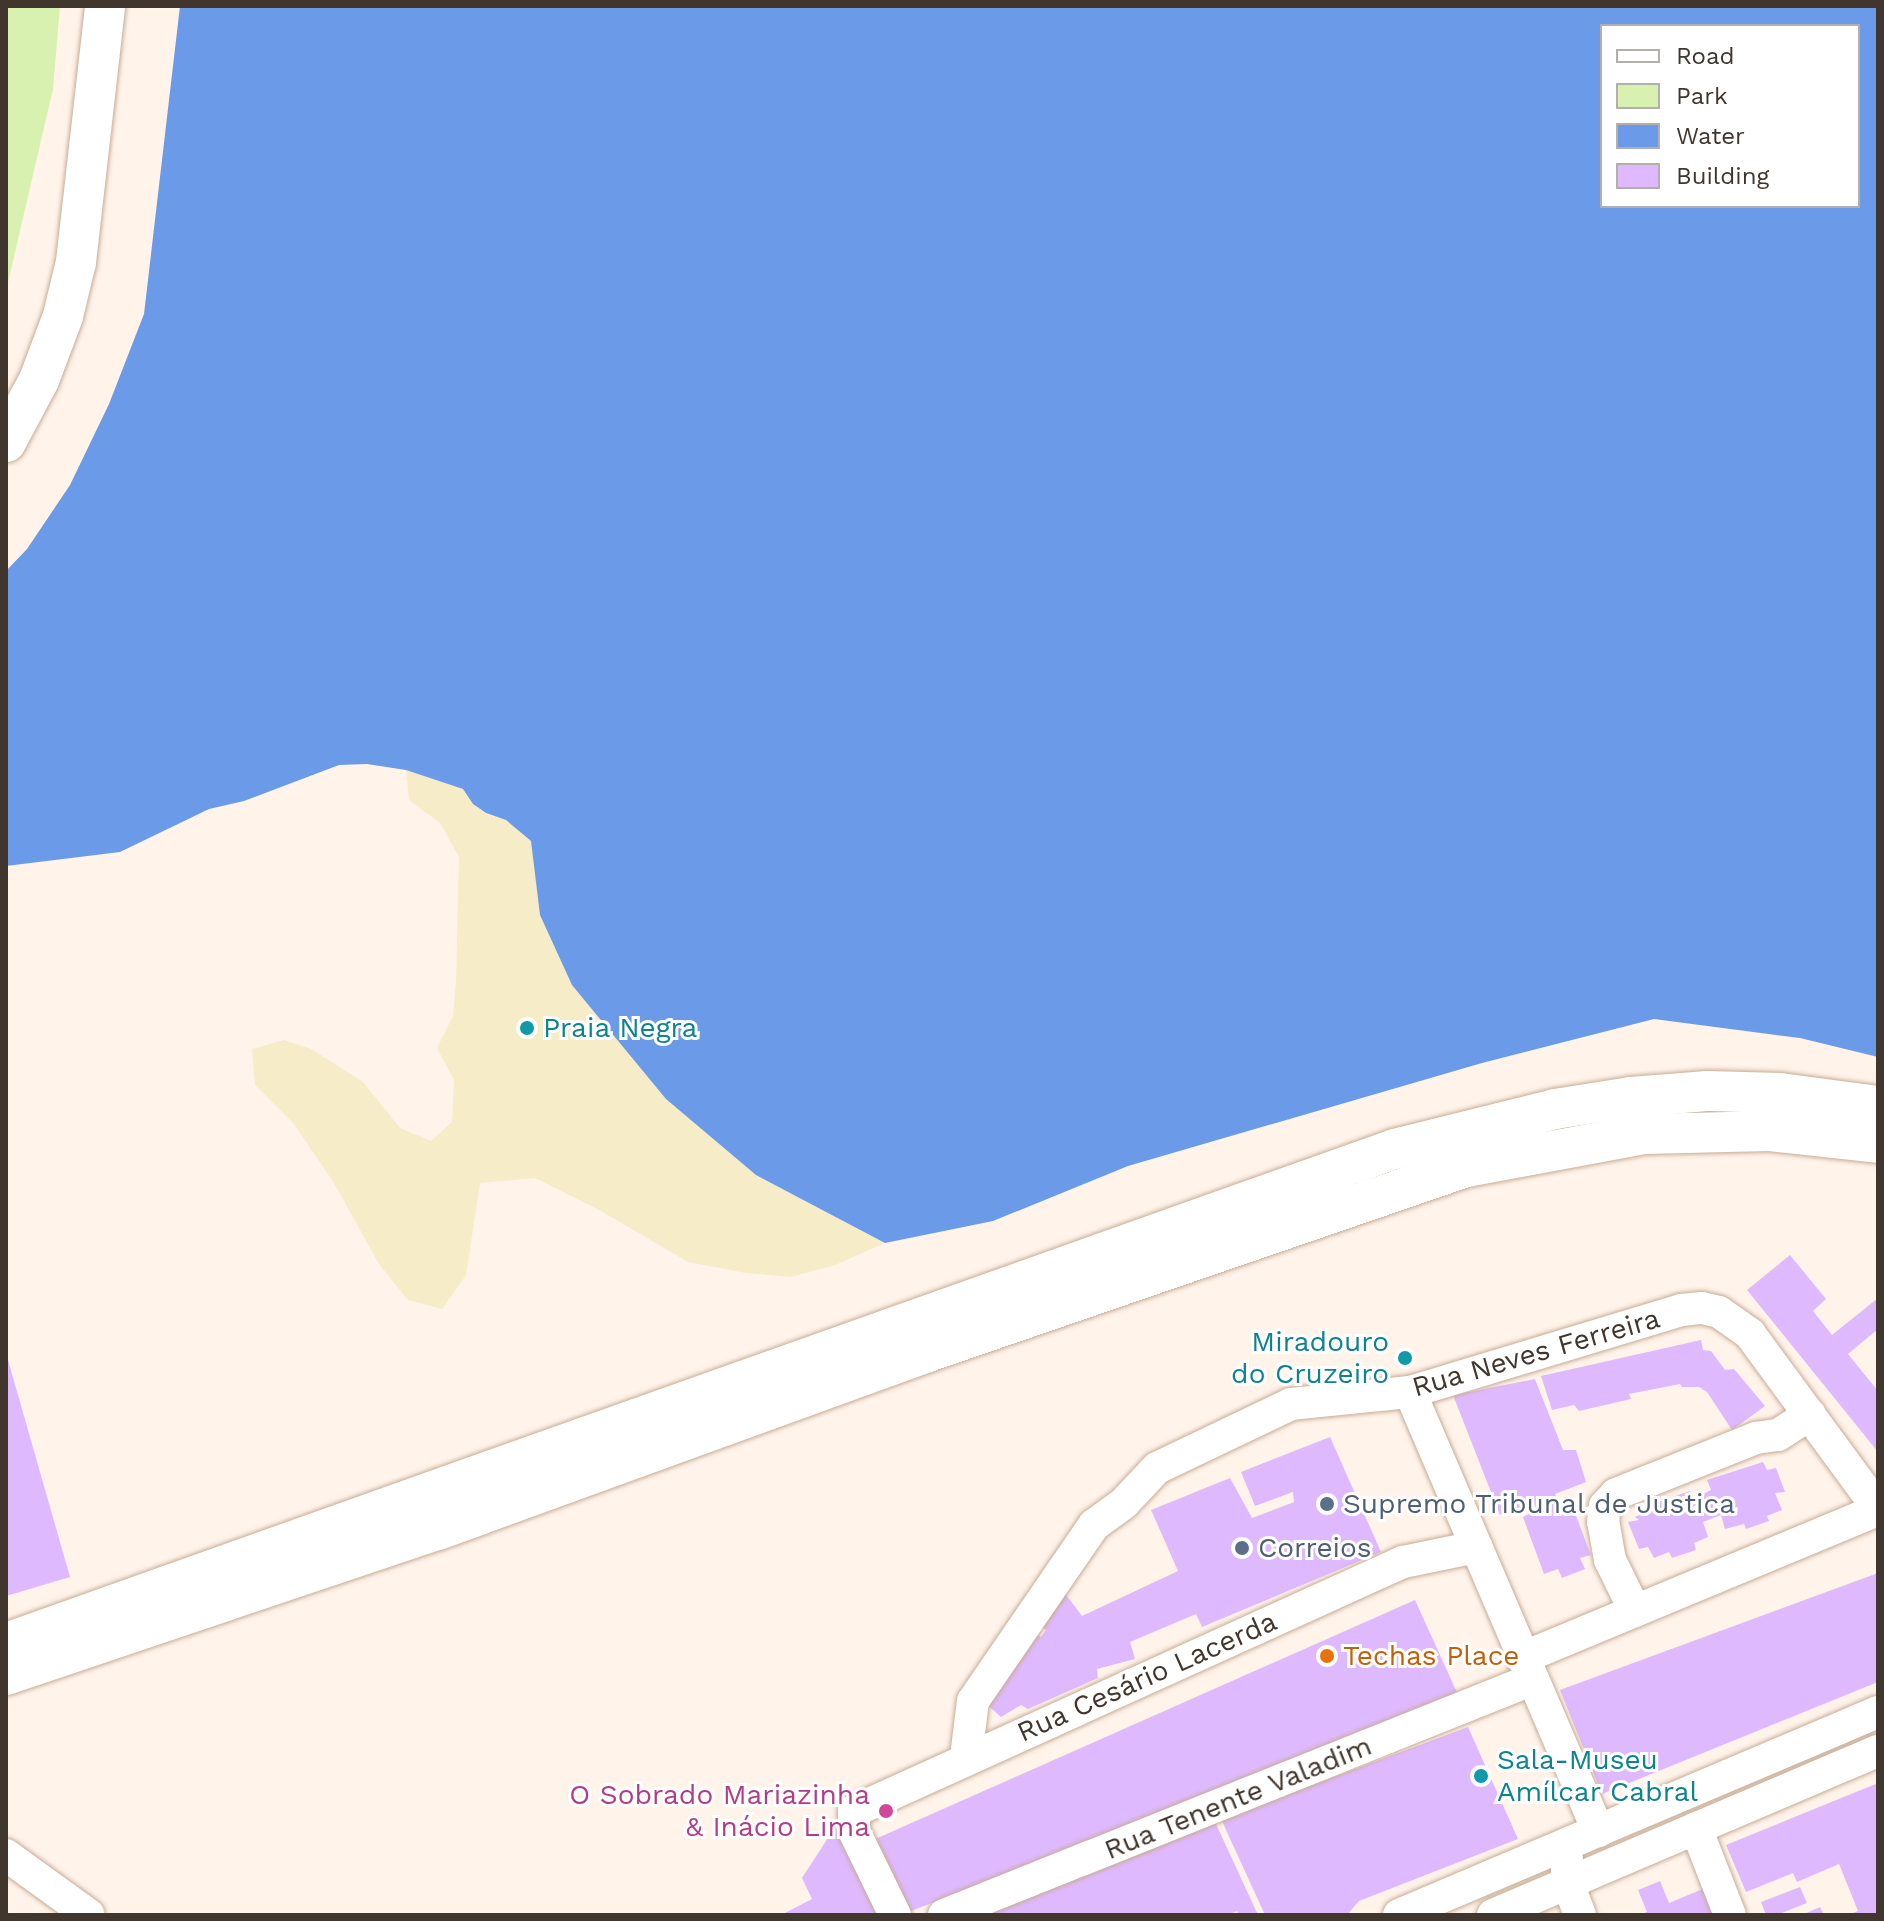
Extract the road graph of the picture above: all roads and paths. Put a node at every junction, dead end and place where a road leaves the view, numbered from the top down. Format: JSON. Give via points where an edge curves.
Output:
{"nodes":[{"id":1,"x":105,"y":6,"type":"edge"},
{"id":2,"x":6,"y":442,"type":"edge"},
{"id":3,"x":1878,"y":1106,"type":"edge"},
{"id":4,"x":1878,"y":1143,"type":"edge"},
{"id":5,"x":1410,"y":1392,"type":"junction"},
{"id":6,"x":1810,"y":1414,"type":"junction"},
{"id":7,"x":1878,"y":1509,"type":"edge"},
{"id":8,"x":1476,"y":1547,"type":"junction"},
{"id":9,"x":1635,"y":1611,"type":"junction"},
{"id":10,"x":6,"y":1643,"type":"edge"},
{"id":11,"x":1527,"y":1669,"type":"junction"},
{"id":12,"x":6,"y":1675,"type":"edge"},
{"id":13,"x":1878,"y":1712,"type":"edge"},
{"id":14,"x":1878,"y":1751,"type":"edge"},
{"id":15,"x":966,"y":1757,"type":"junction"},
{"id":16,"x":1696,"y":1828,"type":"junction"},
{"id":17,"x":1598,"y":1831,"type":"junction"},
{"id":18,"x":1568,"y":1844,"type":"junction"},
{"id":19,"x":6,"y":1855,"type":"edge"},
{"id":20,"x":1567,"y":1881,"type":"junction"},
{"id":21,"x":89,"y":1915,"type":"edge"},
{"id":22,"x":895,"y":1915,"type":"edge"},
{"id":23,"x":944,"y":1915,"type":"edge"},
{"id":24,"x":1399,"y":1915,"type":"edge"},
{"id":25,"x":1493,"y":1915,"type":"edge"},
{"id":26,"x":1580,"y":1915,"type":"edge"},
{"id":27,"x":1730,"y":1915,"type":"edge"}],
"edges":[{"from":1,"to":2,"type":"main road","via":[[76,262],[39,380]]},
{"from":3,"to":10,"type":"main road","via":[[1766,1093],[1631,1097],[1555,1109],[1395,1149]]},
{"from":4,"to":12,"type":"main road","via":[[1770,1131],[1644,1134],[1466,1167],[925,1353],[438,1530]]},
{"from":5,"to":6,"type":"street","name":"Rua Neves Ferreira","via":[[1702,1308],[1719,1312],[1750,1334]]},
{"from":5,"to":8,"type":"street"},
{"from":5,"to":15,"type":"street","name":"Rua Neves Ferreira","via":[[1291,1404],[1157,1468],[1094,1525],[1031,1612],[973,1701]]},
{"from":6,"to":7,"type":"street","name":"Rua Neves Ferreira"},
{"from":6,"to":9,"type":"street","via":[[1778,1435],[1756,1438],[1616,1494],[1605,1506],[1610,1560]]},
{"from":7,"to":9,"type":"street","name":"Rua Tenente Valadim"},
{"from":8,"to":11,"type":"street"},
{"from":8,"to":15,"type":"street","name":"Rua Cesário Lacerda","via":[[1403,1562]]},
{"from":9,"to":11,"type":"street","name":"Rua Tenente Valadim"},
{"from":11,"to":17,"type":"street"},
{"from":11,"to":23,"type":"street","name":"Rua Tenente Valadim"},
{"from":13,"to":17,"type":"street"},
{"from":14,"to":16,"type":"street"},
{"from":15,"to":22,"type":"street","name":"Rua Cesário Lacerda","via":[[854,1811],[854,1831]]},
{"from":16,"to":20,"type":"street"},
{"from":16,"to":27,"type":"street"},
{"from":17,"to":18,"type":"street"},
{"from":18,"to":20,"type":"street"},
{"from":18,"to":24,"type":"street"},
{"from":19,"to":21,"type":"street"},
{"from":20,"to":25,"type":"street"},
{"from":20,"to":26,"type":"street"}]}
